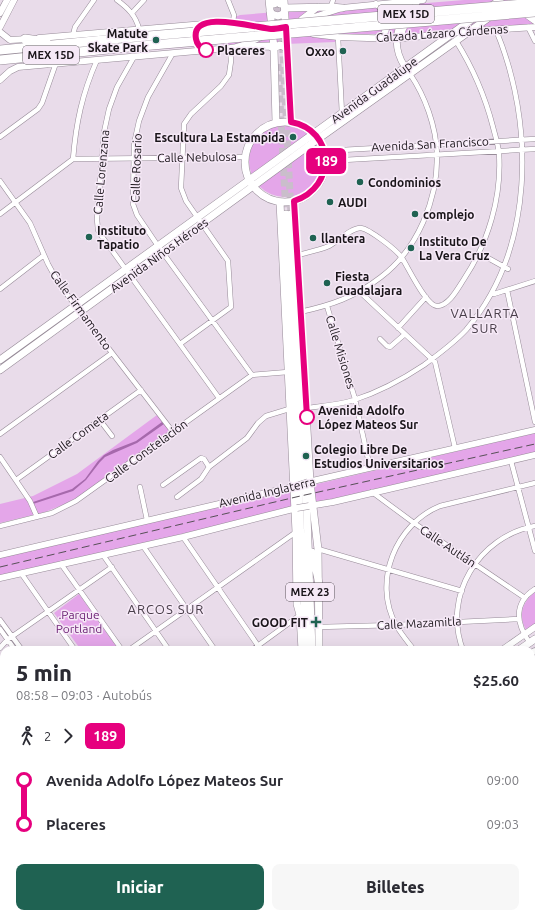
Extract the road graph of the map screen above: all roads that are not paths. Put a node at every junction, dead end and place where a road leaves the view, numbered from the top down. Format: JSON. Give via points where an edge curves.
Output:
{"nodes":[{"id":1,"x":7,"y":0,"type":"edge"},
{"id":2,"x":14,"y":0,"type":"edge"},
{"id":3,"x":94,"y":0,"type":"edge"},
{"id":4,"x":117,"y":0,"type":"edge"},
{"id":5,"x":144,"y":0,"type":"edge"},
{"id":6,"x":228,"y":0,"type":"edge"},
{"id":7,"x":418,"y":0,"type":"edge"},
{"id":8,"x":423,"y":0,"type":"edge"},
{"id":9,"x":500,"y":0,"type":"edge"},
{"id":10,"x":513,"y":0,"type":"edge"},
{"id":11,"x":526,"y":0,"type":"edge"},
{"id":12,"x":410,"y":1,"type":"edge"},
{"id":13,"x":279,"y":3,"type":"edge"},
{"id":14,"x":332,"y":3,"type":"edge"},
{"id":15,"x":535,"y":3,"type":"edge"},
{"id":16,"x":376,"y":4,"type":"junction"},
{"id":17,"x":318,"y":7,"type":"junction"},
{"id":18,"x":342,"y":8,"type":"junction"},
{"id":19,"x":270,"y":11,"type":"junction"},
{"id":20,"x":535,"y":12,"type":"edge"},
{"id":21,"x":0,"y":13,"type":"edge"},
{"id":22,"x":132,"y":13,"type":"junction"},
{"id":23,"x":535,"y":21,"type":"edge"},
{"id":24,"x":233,"y":22,"type":"junction"},
{"id":25,"x":204,"y":23,"type":"junction"},
{"id":26,"x":297,"y":23,"type":"junction"},
{"id":27,"x":178,"y":26,"type":"junction"},
{"id":28,"x":0,"y":27,"type":"edge"},
{"id":29,"x":528,"y":27,"type":"junction"},
{"id":30,"x":535,"y":27,"type":"edge"},
{"id":31,"x":139,"y":29,"type":"junction"},
{"id":32,"x":286,"y":29,"type":"junction"},
{"id":33,"x":496,"y":30,"type":"junction"},
{"id":34,"x":272,"y":31,"type":"junction"},
{"id":35,"x":469,"y":31,"type":"junction"},
{"id":36,"x":0,"y":32,"type":"edge"},
{"id":37,"x":453,"y":33,"type":"junction"},
{"id":38,"x":73,"y":35,"type":"junction"},
{"id":39,"x":338,"y":37,"type":"junction"},
{"id":40,"x":25,"y":39,"type":"junction"},
{"id":41,"x":374,"y":39,"type":"junction"},
{"id":42,"x":399,"y":39,"type":"junction"},
{"id":43,"x":456,"y":41,"type":"junction"},
{"id":44,"x":535,"y":41,"type":"edge"},
{"id":45,"x":63,"y":45,"type":"junction"},
{"id":46,"x":234,"y":47,"type":"junction"},
{"id":47,"x":274,"y":48,"type":"junction"},
{"id":48,"x":0,"y":50,"type":"edge"},
{"id":49,"x":206,"y":50,"type":"junction"},
{"id":50,"x":287,"y":50,"type":"junction"},
{"id":51,"x":182,"y":52,"type":"junction"},
{"id":52,"x":173,"y":53,"type":"junction"},
{"id":53,"x":134,"y":57,"type":"junction"},
{"id":54,"x":15,"y":59,"type":"junction"},
{"id":55,"x":0,"y":60,"type":"edge"},
{"id":56,"x":97,"y":60,"type":"junction"},
{"id":57,"x":53,"y":63,"type":"junction"},
{"id":58,"x":515,"y":67,"type":"dead end"},
{"id":59,"x":408,"y":70,"type":"junction"},
{"id":60,"x":0,"y":80,"type":"edge"},
{"id":61,"x":342,"y":114,"type":"junction"},
{"id":62,"x":276,"y":122,"type":"junction"},
{"id":63,"x":291,"y":122,"type":"junction"},
{"id":64,"x":532,"y":132,"type":"dead end"},
{"id":65,"x":316,"y":136,"type":"junction"},
{"id":66,"x":0,"y":137,"type":"edge"},
{"id":67,"x":534,"y":139,"type":"edge"},
{"id":68,"x":496,"y":141,"type":"junction"},
{"id":69,"x":436,"y":144,"type":"junction"},
{"id":70,"x":404,"y":145,"type":"junction"},
{"id":71,"x":534,"y":149,"type":"edge"},
{"id":72,"x":324,"y":151,"type":"junction"},
{"id":73,"x":498,"y":151,"type":"junction"},
{"id":74,"x":437,"y":154,"type":"junction"},
{"id":75,"x":404,"y":156,"type":"junction"},
{"id":76,"x":245,"y":157,"type":"junction"},
{"id":77,"x":532,"y":157,"type":"dead end"},
{"id":78,"x":102,"y":158,"type":"junction"},
{"id":79,"x":134,"y":158,"type":"junction"},
{"id":80,"x":182,"y":158,"type":"junction"},
{"id":81,"x":73,"y":159,"type":"junction"},
{"id":82,"x":326,"y":161,"type":"junction"},
{"id":83,"x":0,"y":181,"type":"edge"},
{"id":84,"x":251,"y":184,"type":"junction"},
{"id":85,"x":15,"y":201,"type":"junction"},
{"id":86,"x":294,"y":201,"type":"junction"},
{"id":87,"x":280,"y":202,"type":"junction"},
{"id":88,"x":0,"y":214,"type":"edge"},
{"id":89,"x":288,"y":214,"type":"tunnel mouth"},
{"id":90,"x":200,"y":221,"type":"junction"},
{"id":91,"x":161,"y":249,"type":"junction"},
{"id":92,"x":479,"y":253,"type":"junction"},
{"id":93,"x":44,"y":255,"type":"junction"},
{"id":94,"x":298,"y":255,"type":"junction"},
{"id":95,"x":402,"y":257,"type":"junction"},
{"id":96,"x":511,"y":262,"type":"dead end"},
{"id":97,"x":125,"y":269,"type":"junction"},
{"id":98,"x":508,"y":269,"type":"junction"},
{"id":99,"x":130,"y":276,"type":"junction"},
{"id":100,"x":535,"y":280,"type":"edge"},
{"id":101,"x":0,"y":289,"type":"edge"},
{"id":102,"x":507,"y":290,"type":"junction"},
{"id":103,"x":360,"y":292,"type":"junction"},
{"id":104,"x":494,"y":294,"type":"junction"},
{"id":105,"x":426,"y":297,"type":"junction"},
{"id":106,"x":75,"y":305,"type":"junction"},
{"id":107,"x":327,"y":306,"type":"junction"},
{"id":108,"x":80,"y":312,"type":"junction"},
{"id":109,"x":300,"y":312,"type":"junction"},
{"id":110,"x":213,"y":321,"type":"junction"},
{"id":111,"x":301,"y":323,"type":"junction"},
{"id":112,"x":285,"y":326,"type":"junction"},
{"id":113,"x":398,"y":328,"type":"junction"},
{"id":114,"x":405,"y":334,"type":"junction"},
{"id":115,"x":380,"y":339,"type":"dead end"},
{"id":116,"x":180,"y":344,"type":"junction"},
{"id":117,"x":295,"y":348,"type":"junction"},
{"id":118,"x":112,"y":353,"type":"junction"},
{"id":119,"x":432,"y":359,"type":"junction"},
{"id":120,"x":0,"y":360,"type":"edge"},
{"id":121,"x":0,"y":370,"type":"edge"},
{"id":122,"x":288,"y":372,"type":"junction"},
{"id":123,"x":252,"y":375,"type":"junction"},
{"id":124,"x":141,"y":390,"type":"junction"},
{"id":125,"x":219,"y":398,"type":"junction"},
{"id":126,"x":355,"y":400,"type":"junction"},
{"id":127,"x":306,"y":408,"type":"junction"},
{"id":128,"x":290,"y":409,"type":"junction"},
{"id":129,"x":99,"y":419,"type":"junction"},
{"id":130,"x":535,"y":422,"type":"edge"},
{"id":131,"x":535,"y":430,"type":"edge"},
{"id":132,"x":173,"y":432,"type":"junction"},
{"id":133,"x":0,"y":434,"type":"edge"},
{"id":134,"x":112,"y":436,"type":"dead end"},
{"id":135,"x":455,"y":448,"type":"junction"},
{"id":136,"x":535,"y":455,"type":"edge"},
{"id":137,"x":0,"y":457,"type":"edge"},
{"id":138,"x":511,"y":461,"type":"junction"},
{"id":139,"x":207,"y":468,"type":"junction"},
{"id":140,"x":370,"y":468,"type":"junction"},
{"id":141,"x":16,"y":480,"type":"junction"},
{"id":142,"x":309,"y":482,"type":"junction"},
{"id":143,"x":535,"y":483,"type":"edge"},
{"id":144,"x":163,"y":485,"type":"dead end"},
{"id":145,"x":295,"y":486,"type":"junction"},
{"id":146,"x":140,"y":487,"type":"dead end"},
{"id":147,"x":518,"y":487,"type":"junction"},
{"id":148,"x":372,"y":492,"type":"junction"},
{"id":149,"x":177,"y":497,"type":"dead end"},
{"id":150,"x":311,"y":505,"type":"junction"},
{"id":151,"x":296,"y":509,"type":"junction"},
{"id":152,"x":37,"y":517,"type":"junction"},
{"id":153,"x":147,"y":520,"type":"junction"},
{"id":154,"x":414,"y":523,"type":"junction"},
{"id":155,"x":0,"y":526,"type":"edge"},
{"id":156,"x":535,"y":526,"type":"edge"},
{"id":157,"x":528,"y":527,"type":"junction"},
{"id":158,"x":296,"y":532,"type":"junction"},
{"id":159,"x":308,"y":534,"type":"junction"},
{"id":160,"x":183,"y":537,"type":"junction"},
{"id":161,"x":301,"y":543,"type":"junction"},
{"id":162,"x":143,"y":546,"type":"junction"},
{"id":163,"x":318,"y":549,"type":"junction"},
{"id":164,"x":535,"y":551,"type":"edge"},
{"id":165,"x":0,"y":555,"type":"edge"},
{"id":166,"x":103,"y":555,"type":"junction"},
{"id":167,"x":61,"y":564,"type":"junction"},
{"id":168,"x":475,"y":564,"type":"junction"},
{"id":169,"x":112,"y":567,"type":"junction"},
{"id":170,"x":389,"y":570,"type":"junction"},
{"id":171,"x":21,"y":573,"type":"junction"},
{"id":172,"x":0,"y":578,"type":"edge"},
{"id":173,"x":319,"y":584,"type":"junction"},
{"id":174,"x":218,"y":586,"type":"junction"},
{"id":175,"x":535,"y":589,"type":"edge"},
{"id":176,"x":80,"y":590,"type":"junction"},
{"id":177,"x":462,"y":591,"type":"junction"},
{"id":178,"x":525,"y":598,"type":"junction"},
{"id":179,"x":186,"y":609,"type":"junction"},
{"id":180,"x":48,"y":611,"type":"junction"},
{"id":181,"x":300,"y":615,"type":"junction"},
{"id":182,"x":519,"y":619,"type":"junction"},
{"id":183,"x":0,"y":620,"type":"edge"},
{"id":184,"x":458,"y":621,"type":"junction"},
{"id":185,"x":396,"y":625,"type":"junction"},
{"id":186,"x":319,"y":627,"type":"junction"},
{"id":187,"x":535,"y":627,"type":"edge"},
{"id":188,"x":0,"y":629,"type":"edge"},
{"id":189,"x":156,"y":631,"type":"junction"},
{"id":190,"x":524,"y":635,"type":"junction"},
{"id":191,"x":10,"y":638,"type":"junction"},
{"id":192,"x":532,"y":641,"type":"edge"},
{"id":193,"x":2,"y":646,"type":"edge"},
{"id":194,"x":13,"y":646,"type":"edge"},
{"id":195,"x":18,"y":646,"type":"edge"},
{"id":196,"x":72,"y":646,"type":"edge"},
{"id":197,"x":119,"y":646,"type":"edge"},
{"id":198,"x":135,"y":646,"type":"edge"},
{"id":199,"x":166,"y":646,"type":"edge"},
{"id":200,"x":212,"y":646,"type":"edge"},
{"id":201,"x":259,"y":646,"type":"edge"},
{"id":202,"x":262,"y":646,"type":"edge"},
{"id":203,"x":302,"y":646,"type":"edge"},
{"id":204,"x":306,"y":646,"type":"edge"},
{"id":205,"x":312,"y":646,"type":"edge"},
{"id":206,"x":320,"y":646,"type":"edge"},
{"id":207,"x":411,"y":646,"type":"edge"},
{"id":208,"x":462,"y":646,"type":"edge"},
{"id":209,"x":508,"y":646,"type":"edge"}],
"edges":[{"from":1,"to":21,"type":"street"},
{"from":2,"to":28,"type":"street"},
{"from":3,"to":38,"type":"street","via":[[75,27]]},
{"from":4,"to":22,"type":"street"},
{"from":5,"to":22,"type":"street"},
{"from":6,"to":24,"type":"street","via":[[234,15]]},
{"from":7,"to":8,"type":"street","name":"Calzada Lázaro Cárdenas"},
{"from":7,"to":12,"type":"street","name":"Calzada Lázaro Cárdenas"},
{"from":7,"to":42,"type":"street"},
{"from":9,"to":37,"type":"main road","name":"Avenida Guadalupe"},
{"from":10,"to":35,"type":"main road","name":"Avenida Guadalupe"},
{"from":11,"to":23,"type":"street","via":[[526,12]]},
{"from":12,"to":16,"type":"street","name":"Calzada Lázaro Cárdenas"},
{"from":12,"to":42,"type":"street","via":[[397,31]]},
{"from":13,"to":17,"type":"main road"},
{"from":13,"to":19,"type":"main road"},
{"from":13,"to":19,"type":"main road","via":[[282,15],[274,15]]},
{"from":13,"to":32,"type":"main road"},
{"from":14,"to":17,"type":"main road"},
{"from":14,"to":18,"type":"main road"},
{"from":15,"to":45,"type":"highway","name":"Calzada Lázaro Cárdenas","number":"MEX 15D","bridge":true},
{"from":16,"to":18,"type":"street","name":"Calzada Lázaro Cárdenas"},
{"from":16,"to":41,"type":"street","via":[[386,12],[390,22],[384,34]]},
{"from":17,"to":26,"type":"street"},
{"from":18,"to":26,"type":"street","name":"Calzada Lázaro Cárdenas"},
{"from":19,"to":34,"type":"main road"},
{"from":20,"to":54,"type":"highway","name":"Calzada Lázaro Cárdenas","number":"MEX 15D","bridge":true},
{"from":22,"to":31,"type":"street"},
{"from":24,"to":25,"type":"street","name":"Calzada Lázaro Cárdenas"},
{"from":24,"to":34,"type":"street","name":"Calzada Lázaro Cárdenas"},
{"from":25,"to":27,"type":"street","name":"Calzada Lázaro Cárdenas"},
{"from":25,"to":49,"type":"street","via":[[197,29],[195,37],[199,46]]},
{"from":26,"to":32,"type":"street","name":"Calzada Lázaro Cárdenas"},
{"from":27,"to":31,"type":"street","name":"Calzada Lázaro Cárdenas"},
{"from":27,"to":51,"type":"street","via":[[185,31],[187,38]]},
{"from":29,"to":30,"type":"street","name":"Calzada Lázaro Cárdenas"},
{"from":29,"to":33,"type":"street","name":"Calzada Lázaro Cárdenas"},
{"from":29,"to":44,"type":"street"},
{"from":31,"to":38,"type":"street","name":"Calzada Lázaro Cárdenas"},
{"from":32,"to":34,"type":"street","name":"Calzada Lázaro Cárdenas"},
{"from":32,"to":39,"type":"street","name":"Calzada Lázaro Cárdenas"},
{"from":32,"to":50,"type":"main road"},
{"from":33,"to":35,"type":"street","name":"Calzada Lázaro Cárdenas"},
{"from":33,"to":58,"type":"street"},
{"from":34,"to":46,"type":"street","name":"Calzada Lázaro Cárdenas"},
{"from":34,"to":47,"type":"main road"},
{"from":35,"to":37,"type":"street","name":"Calzada Lázaro Cárdenas"},
{"from":35,"to":43,"type":"main road","name":"Avenida Guadalupe"},
{"from":36,"to":40,"type":"street","name":"Calzada Lázaro Cárdenas","via":[[10,40]]},
{"from":37,"to":42,"type":"street","name":"Calzada Lázaro Cárdenas"},
{"from":37,"to":59,"type":"main road","name":"Avenida Guadalupe"},
{"from":38,"to":40,"type":"street","name":"Calzada Lázaro Cárdenas"},
{"from":39,"to":41,"type":"street","name":"Calzada Lázaro Cárdenas"},
{"from":39,"to":61,"type":"street"},
{"from":40,"to":45,"type":"highway"},
{"from":41,"to":42,"type":"street","name":"Calzada Lázaro Cárdenas"},
{"from":42,"to":59,"type":"street","via":[[399,56]]},
{"from":43,"to":59,"type":"main road","name":"Avenida Guadalupe"},
{"from":43,"to":68,"type":"street","via":[[484,97]]},
{"from":45,"to":48,"type":"highway","name":"Calzada Lázaro Cárdenas","number":"MEX 15D"},
{"from":46,"to":47,"type":"main road"},
{"from":46,"to":49,"type":"street","name":"Calzada Lázaro Cárdenas"},
{"from":46,"to":80,"type":"street","via":[[229,75],[184,124]]},
{"from":47,"to":50,"type":"main road","via":[[282,45]]},
{"from":47,"to":62,"type":"main road"},
{"from":49,"to":51,"type":"street","name":"Calzada Lázaro Cárdenas"},
{"from":50,"to":63,"type":"main road"},
{"from":51,"to":52,"type":"street","name":"Calzada Lázaro Cárdenas"},
{"from":52,"to":53,"type":"street","name":"Calzada Lázaro Cárdenas"},
{"from":52,"to":79,"type":"street","name":"Calle Rosario","via":[[142,110],[136,132]]},
{"from":53,"to":56,"type":"street","name":"Calzada Lázaro Cárdenas"},
{"from":53,"to":78,"type":"street","name":"Calle Lorenzana","via":[[117,87],[109,109]]},
{"from":54,"to":55,"type":"highway","name":"Calzada Lázaro Cárdenas","number":"MEX 15D"},
{"from":54,"to":57,"type":"highway"},
{"from":56,"to":57,"type":"street","name":"Calzada Lázaro Cárdenas"},
{"from":56,"to":81,"type":"street","via":[[80,108]]},
{"from":57,"to":60,"type":"street","name":"Calzada Lázaro Cárdenas","via":[[14,68]]},
{"from":57,"to":66,"type":"street","via":[[38,109]]},
{"from":59,"to":61,"type":"main road","name":"Avenida Guadalupe"},
{"from":59,"to":65,"type":"main road","name":"Avenida Guadalupe"},
{"from":59,"to":69,"type":"street","via":[[426,105]]},
{"from":61,"to":65,"type":"main road","name":"Avenida Guadalupe"},
{"from":62,"to":63,"type":"main road"},
{"from":62,"to":76,"type":"main road","via":[[258,132],[249,143]]},
{"from":63,"to":65,"type":"main road","via":[[308,128]]},
{"from":64,"to":67,"type":"street"},
{"from":65,"to":72,"type":"main road"},
{"from":65,"to":84,"type":"main road","name":"Avenida Niños Héroes"},
{"from":67,"to":68,"type":"street","name":"Avenida San Francisco"},
{"from":67,"to":71,"type":"street"},
{"from":68,"to":69,"type":"street","name":"Avenida San Francisco"},
{"from":68,"to":73,"type":"street"},
{"from":69,"to":70,"type":"street","name":"Avenida San Francisco"},
{"from":69,"to":74,"type":"street"},
{"from":70,"to":72,"type":"street","name":"Avenida San Francisco"},
{"from":70,"to":75,"type":"street"},
{"from":71,"to":73,"type":"street","name":"Avenida San Francisco"},
{"from":71,"to":77,"type":"street"},
{"from":72,"to":82,"type":"main road"},
{"from":73,"to":74,"type":"street","name":"Avenida San Francisco"},
{"from":73,"to":92,"type":"street","via":[[497,196],[488,232]]},
{"from":74,"to":75,"type":"street","name":"Avenida San Francisco"},
{"from":74,"to":95,"type":"street","via":[[428,210],[419,231]]},
{"from":75,"to":82,"type":"street","name":"Avenida San Francisco"},
{"from":76,"to":80,"type":"street","name":"Calle Nebulosa"},
{"from":76,"to":84,"type":"main road","via":[[245,169]]},
{"from":78,"to":79,"type":"street","name":"Calle Nebulosa"},
{"from":78,"to":81,"type":"street","name":"Calle Nebulosa"},
{"from":78,"to":97,"type":"street","name":"Calle Lorenzana","via":[[98,230]]},
{"from":79,"to":80,"type":"street","name":"Calle Nebulosa"},
{"from":79,"to":91,"type":"street","name":"Calle Rosario","via":[[134,210]]},
{"from":80,"to":90,"type":"street","via":[[182,192]]},
{"from":81,"to":85,"type":"street"},
{"from":82,"to":86,"type":"main road","via":[[324,174],[317,186],[307,196]]},
{"from":83,"to":85,"type":"street","name":"Calle Firmamento"},
{"from":84,"to":87,"type":"main road","via":[[270,200]]},
{"from":84,"to":90,"type":"main road","name":"Avenida Niños Héroes"},
{"from":85,"to":88,"type":"street"},
{"from":85,"to":93,"type":"street","name":"Calle Firmamento","via":[[30,223]]},
{"from":86,"to":87,"type":"main road"},
{"from":86,"to":94,"type":"main road"},
{"from":87,"to":112,"type":"main road"},
{"from":89,"to":117,"type":"main road","number":"MEX 23"},
{"from":90,"to":91,"type":"main road","name":"Avenida Niños Héroes"},
{"from":90,"to":110,"type":"street","via":[[229,265],[231,307]]},
{"from":91,"to":97,"type":"main road","name":"Avenida Niños Héroes"},
{"from":91,"to":99,"type":"main road","name":"Avenida Niños Héroes"},
{"from":91,"to":110,"type":"street","name":"Calle Rosario"},
{"from":92,"to":98,"type":"street"},
{"from":92,"to":105,"type":"street","via":[[446,302],[434,306]]},
{"from":93,"to":101,"type":"street"},
{"from":93,"to":106,"type":"street","name":"Calle Firmamento"},
{"from":94,"to":95,"type":"street","via":[[330,245],[355,229],[361,228],[371,232]]},
{"from":94,"to":109,"type":"main road"},
{"from":95,"to":103,"type":"street","via":[[382,277]]},
{"from":95,"to":105,"type":"street"},
{"from":96,"to":98,"type":"street"},
{"from":97,"to":99,"type":"street","name":"Calle Lorenzana"},
{"from":97,"to":106,"type":"main road","name":"Avenida Niños Héroes"},
{"from":98,"to":104,"type":"street"},
{"from":99,"to":108,"type":"main road","name":"Avenida Niños Héroes"},
{"from":99,"to":116,"type":"street","name":"Calle Lorenzana"},
{"from":100,"to":102,"type":"street"},
{"from":102,"to":104,"type":"street"},
{"from":102,"to":130,"type":"street"},
{"from":103,"to":107,"type":"street"},
{"from":103,"to":113,"type":"street"},
{"from":104,"to":119,"type":"street","via":[[466,331]]},
{"from":105,"to":113,"type":"street"},
{"from":106,"to":108,"type":"street","name":"Calle Firmamento"},
{"from":106,"to":120,"type":"main road","name":"Avenida Niños Héroes"},
{"from":107,"to":109,"type":"street"},
{"from":107,"to":126,"type":"street","name":"Calle Misiones"},
{"from":108,"to":118,"type":"street","name":"Calle Firmamento"},
{"from":108,"to":121,"type":"main road","name":"Avenida Niños Héroes"},
{"from":109,"to":111,"type":"main road"},
{"from":110,"to":116,"type":"street"},
{"from":110,"to":123,"type":"street","name":"Calle Rosario"},
{"from":111,"to":117,"type":"main road"},
{"from":111,"to":127,"type":"main road"},
{"from":112,"to":117,"type":"main road"},
{"from":112,"to":122,"type":"main road"},
{"from":113,"to":114,"type":"street"},
{"from":114,"to":115,"type":"street","via":[[390,347]]},
{"from":114,"to":119,"type":"street"},
{"from":116,"to":125,"type":"street","name":"Calle Lorenzana"},
{"from":117,"to":159,"type":"main road","number":"MEX 23"},
{"from":117,"to":161,"type":"main road","number":"MEX 23"},
{"from":118,"to":124,"type":"street","name":"Calle Firmamento"},
{"from":118,"to":133,"type":"street"},
{"from":119,"to":126,"type":"street","via":[[414,372]]},
{"from":119,"to":135,"type":"street","via":[[436,365]]},
{"from":122,"to":123,"type":"street"},
{"from":122,"to":128,"type":"main road"},
{"from":123,"to":125,"type":"street","name":"Calle Constelación"},
{"from":124,"to":129,"type":"street","name":"Calle Cometa"},
{"from":124,"to":132,"type":"street","name":"Calle Firmamento"},
{"from":125,"to":132,"type":"street","name":"Calle Constelación"},
{"from":126,"to":127,"type":"street"},
{"from":126,"to":140,"type":"street","name":"Calle Misiones"},
{"from":127,"to":142,"type":"main road"},
{"from":128,"to":139,"type":"street","via":[[266,416],[242,443]]},
{"from":128,"to":145,"type":"main road"},
{"from":129,"to":134,"type":"street"},
{"from":129,"to":141,"type":"street","name":"Calle Cometa"},
{"from":131,"to":135,"type":"street","name":"Avenida Inglaterra"},
{"from":132,"to":152,"type":"street","name":"Calle Constelación","via":[[82,497],[52,513]]},
{"from":135,"to":140,"type":"street","name":"Avenida Inglaterra"},
{"from":136,"to":138,"type":"street","name":"Avenida Inglaterra"},
{"from":137,"to":141,"type":"street"},
{"from":138,"to":147,"type":"street"},
{"from":138,"to":148,"type":"street","name":"Avenida Inglaterra"},
{"from":139,"to":144,"type":"street","via":[[204,459],[201,458]]},
{"from":139,"to":149,"type":"street","via":[[201,479]]},
{"from":140,"to":142,"type":"street","name":"Avenida Inglaterra"},
{"from":141,"to":152,"type":"street"},
{"from":142,"to":145,"type":"street","name":"Avenida Inglaterra","bridge":true},
{"from":142,"to":150,"type":"main road"},
{"from":143,"to":147,"type":"street"},
{"from":145,"to":151,"type":"main road"},
{"from":145,"to":153,"type":"street","name":"Avenida Inglaterra"},
{"from":146,"to":153,"type":"street"},
{"from":147,"to":154,"type":"street","via":[[448,503],[432,510]]},
{"from":147,"to":157,"type":"street"},
{"from":148,"to":150,"type":"street","name":"Avenida Inglaterra"},
{"from":148,"to":154,"type":"street","name":"Calle Autlán"},
{"from":150,"to":151,"type":"street","name":"Avenida Inglaterra","bridge":true},
{"from":150,"to":163,"type":"main road"},
{"from":151,"to":158,"type":"main road"},
{"from":151,"to":160,"type":"street","name":"Avenida Inglaterra"},
{"from":152,"to":155,"type":"street","name":"Calle Constelación"},
{"from":153,"to":165,"type":"street","name":"Avenida Inglaterra"},
{"from":154,"to":168,"type":"street","name":"Calle Autlán"},
{"from":154,"to":170,"type":"street","via":[[394,550]]},
{"from":156,"to":157,"type":"street"},
{"from":157,"to":164,"type":"street"},
{"from":157,"to":168,"type":"street","via":[[497,541]]},
{"from":158,"to":174,"type":"street"},
{"from":158,"to":181,"type":"main road","via":[[297,604]]},
{"from":159,"to":173,"type":"main road"},
{"from":159,"to":205,"type":"main road","number":"MEX 23"},
{"from":160,"to":162,"type":"street","name":"Avenida Inglaterra"},
{"from":160,"to":174,"type":"street"},
{"from":161,"to":181,"type":"main road"},
{"from":161,"to":204,"type":"main road","number":"MEX 23"},
{"from":162,"to":166,"type":"street","name":"Avenida Inglaterra"},
{"from":162,"to":179,"type":"street"},
{"from":163,"to":170,"type":"street"},
{"from":163,"to":173,"type":"main road"},
{"from":166,"to":167,"type":"street","name":"Avenida Inglaterra"},
{"from":166,"to":169,"type":"street"},
{"from":167,"to":171,"type":"street","name":"Avenida Inglaterra"},
{"from":167,"to":176,"type":"street"},
{"from":168,"to":177,"type":"street"},
{"from":168,"to":178,"type":"street","name":"Calle Autlán"},
{"from":169,"to":176,"type":"street"},
{"from":169,"to":189,"type":"street"},
{"from":170,"to":177,"type":"street"},
{"from":170,"to":185,"type":"street","via":[[388,600]]},
{"from":171,"to":172,"type":"street","name":"Avenida Inglaterra"},
{"from":171,"to":180,"type":"street"},
{"from":173,"to":186,"type":"main road"},
{"from":174,"to":179,"type":"street"},
{"from":174,"to":201,"type":"street"},
{"from":175,"to":178,"type":"street"},
{"from":176,"to":180,"type":"street"},
{"from":176,"to":197,"type":"street"},
{"from":177,"to":184,"type":"street"},
{"from":178,"to":182,"type":"street","via":[[519,610]]},
{"from":179,"to":189,"type":"street"},
{"from":179,"to":200,"type":"street"},
{"from":180,"to":191,"type":"street"},
{"from":180,"to":196,"type":"street"},
{"from":181,"to":202,"type":"street"},
{"from":181,"to":203,"type":"main road"},
{"from":182,"to":184,"type":"street","name":"Calle Mazamitla"},
{"from":182,"to":190,"type":"street"},
{"from":183,"to":191,"type":"street"},
{"from":184,"to":185,"type":"street","name":"Calle Mazamitla"},
{"from":184,"to":208,"type":"street"},
{"from":185,"to":186,"type":"street","name":"Calle Mazamitla"},
{"from":185,"to":207,"type":"street"},
{"from":186,"to":206,"type":"main road"},
{"from":187,"to":190,"type":"street"},
{"from":188,"to":191,"type":"street"},
{"from":189,"to":198,"type":"street"},
{"from":189,"to":199,"type":"street"},
{"from":190,"to":192,"type":"street"},
{"from":190,"to":209,"type":"street"},
{"from":191,"to":193,"type":"street"},
{"from":191,"to":194,"type":"street"},
{"from":191,"to":195,"type":"street"}]}
